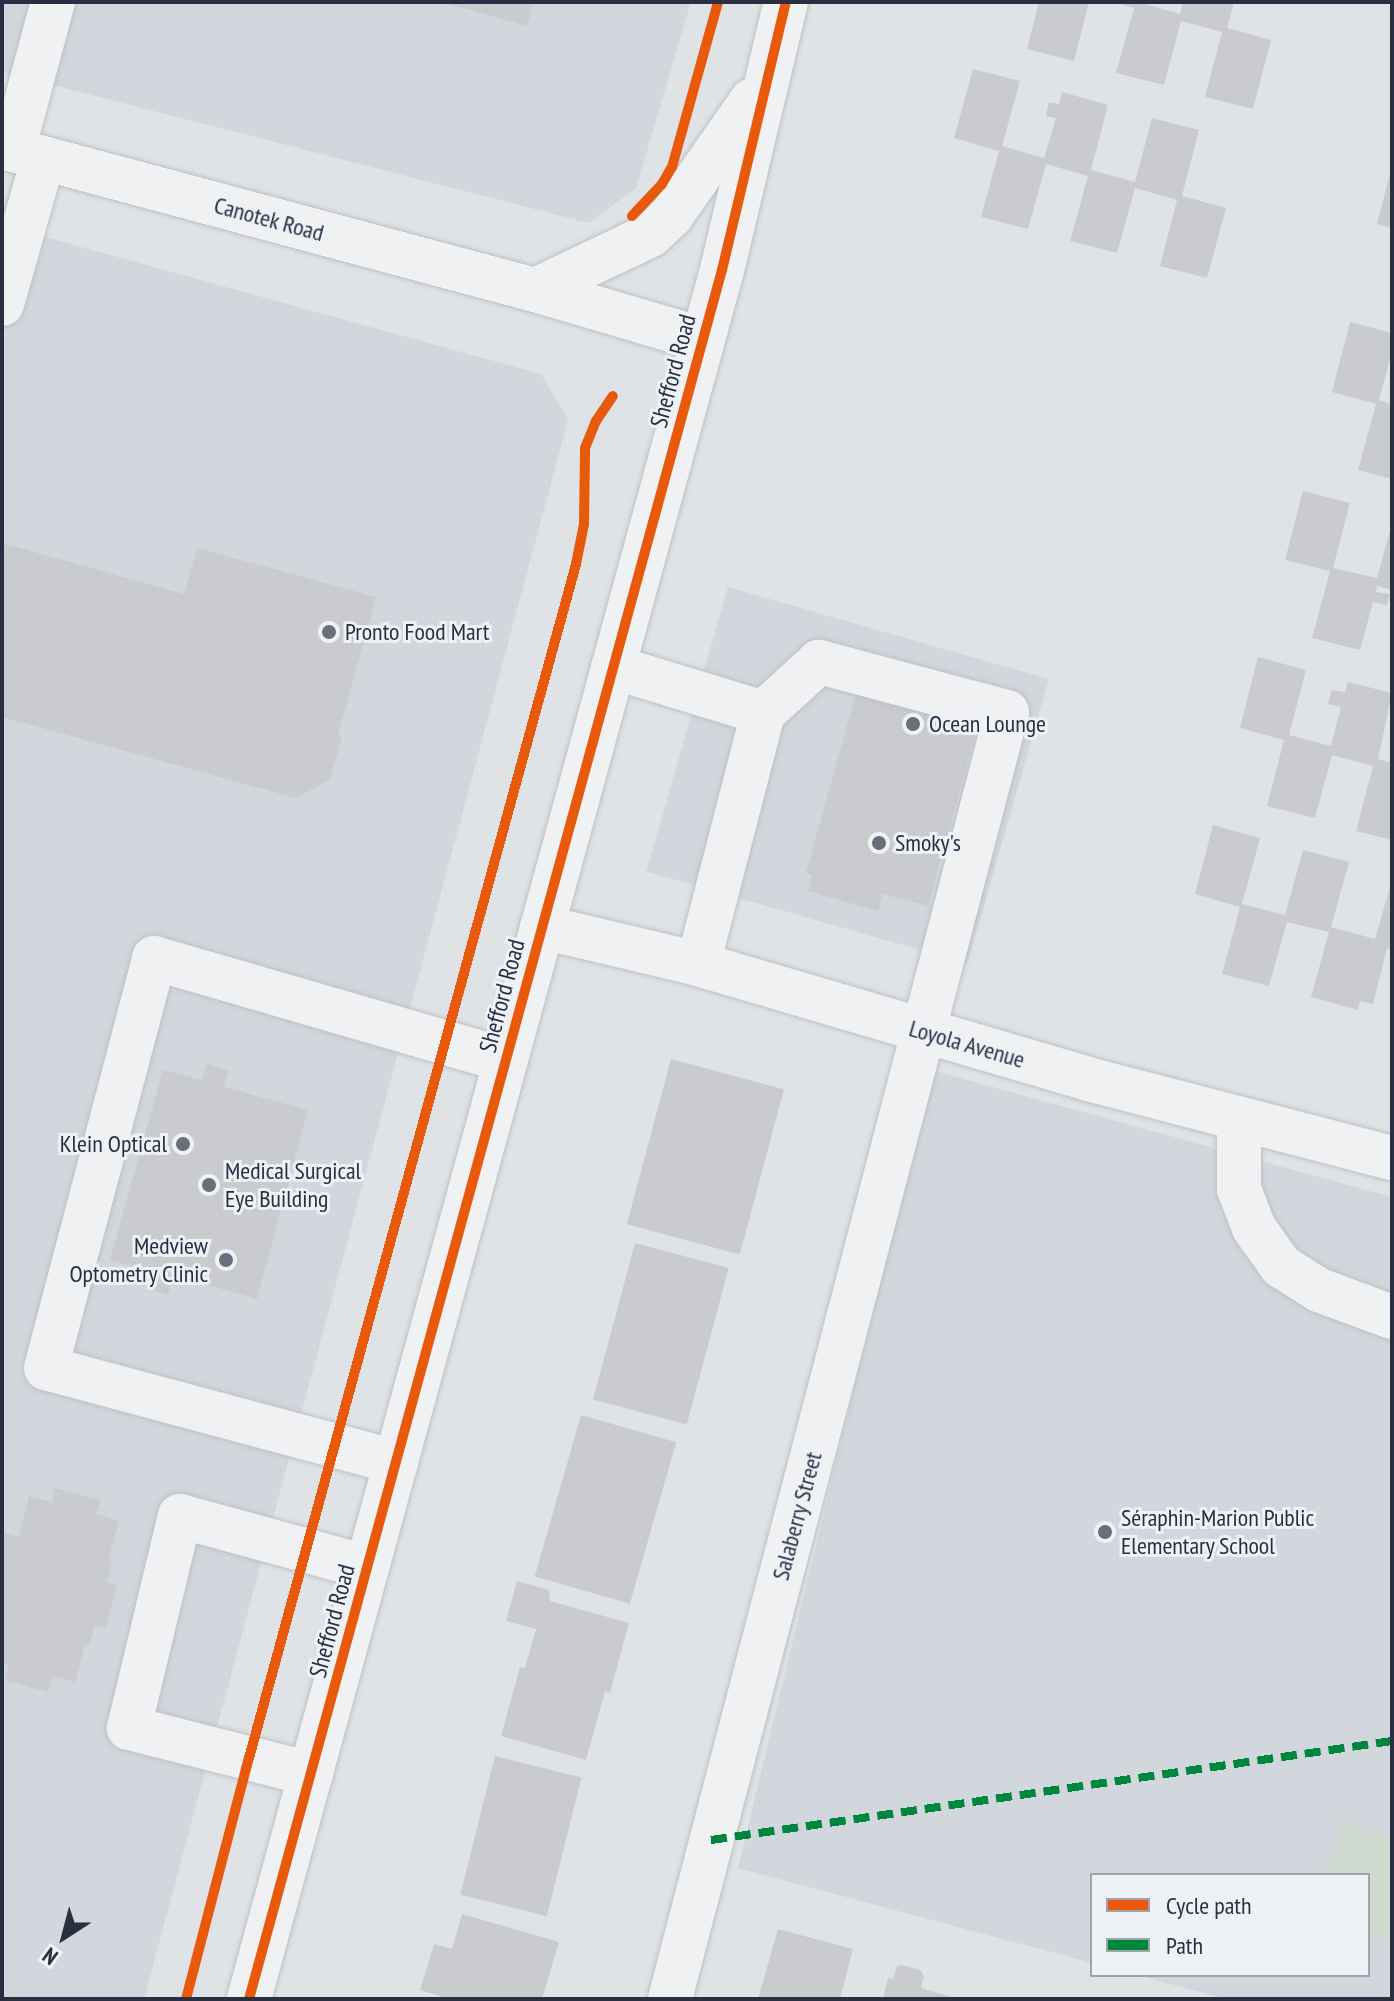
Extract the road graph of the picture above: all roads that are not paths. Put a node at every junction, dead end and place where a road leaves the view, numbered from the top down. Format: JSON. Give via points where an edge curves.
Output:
{"nodes":[{"id":1,"x":53,"y":2,"type":"edge"},
{"id":2,"x":786,"y":2,"type":"edge"},
{"id":3,"x":765,"y":82,"type":"junction"},
{"id":4,"x":19,"y":152,"type":"edge"},
{"id":5,"x":535,"y":290,"type":"junction"},
{"id":6,"x":2,"y":304,"type":"edge"},
{"id":7,"x":702,"y":339,"type":"junction"},
{"id":8,"x":613,"y":667,"type":"junction"},
{"id":9,"x":763,"y":713,"type":"junction"},
{"id":10,"x":542,"y":927,"type":"junction"},
{"id":11,"x":698,"y":964,"type":"junction"},
{"id":12,"x":923,"y":1032,"type":"junction"},
{"id":13,"x":506,"y":1060,"type":"junction"},
{"id":14,"x":1239,"y":1119,"type":"junction"},
{"id":15,"x":1392,"y":1158,"type":"edge"},
{"id":16,"x":1392,"y":1317,"type":"edge"},
{"id":17,"x":396,"y":1462,"type":"junction"},
{"id":18,"x":367,"y":1567,"type":"junction"},
{"id":19,"x":311,"y":1774,"type":"junction"},
{"id":20,"x":249,"y":1999,"type":"edge"},
{"id":21,"x":670,"y":1999,"type":"edge"}],
"edges":[{"from":1,"to":4,"type":"street"},
{"from":2,"to":3,"type":"street","name":"Shefford Road"},
{"from":3,"to":5,"type":"street","via":[[671,216],[651,235]]},
{"from":3,"to":7,"type":"street","name":"Shefford Road"},
{"from":4,"to":5,"type":"street","name":"Canotek Road"},
{"from":4,"to":6,"type":"street"},
{"from":5,"to":7,"type":"street","name":"Canotek Road"},
{"from":7,"to":8,"type":"street","name":"Shefford Road"},
{"from":8,"to":9,"type":"street"},
{"from":8,"to":10,"type":"street","name":"Shefford Road"},
{"from":9,"to":11,"type":"street"},
{"from":9,"to":12,"type":"street","name":"Salaberry Street","via":[[819,662],[1007,712]]},
{"from":10,"to":11,"type":"street","name":"Loyola Avenue"},
{"from":10,"to":13,"type":"street","name":"Shefford Road"},
{"from":11,"to":12,"type":"street","name":"Loyola Avenue"},
{"from":12,"to":14,"type":"street","name":"Loyola Avenue"},
{"from":12,"to":21,"type":"street","name":"Salaberry Street"},
{"from":13,"to":17,"type":"street","name":"Shefford Road"},
{"from":13,"to":17,"type":"street","via":[[154,958],[46,1368]]},
{"from":14,"to":15,"type":"street","name":"Loyola Avenue"},
{"from":14,"to":16,"type":"street","via":[[1239,1189],[1254,1228],[1281,1266],[1319,1290]]},
{"from":17,"to":18,"type":"street","name":"Shefford Road"},
{"from":18,"to":19,"type":"street","name":"Shefford Road"},
{"from":18,"to":19,"type":"street","via":[[180,1516],[129,1728]]},
{"from":19,"to":20,"type":"street","name":"Shefford Road"}]}
